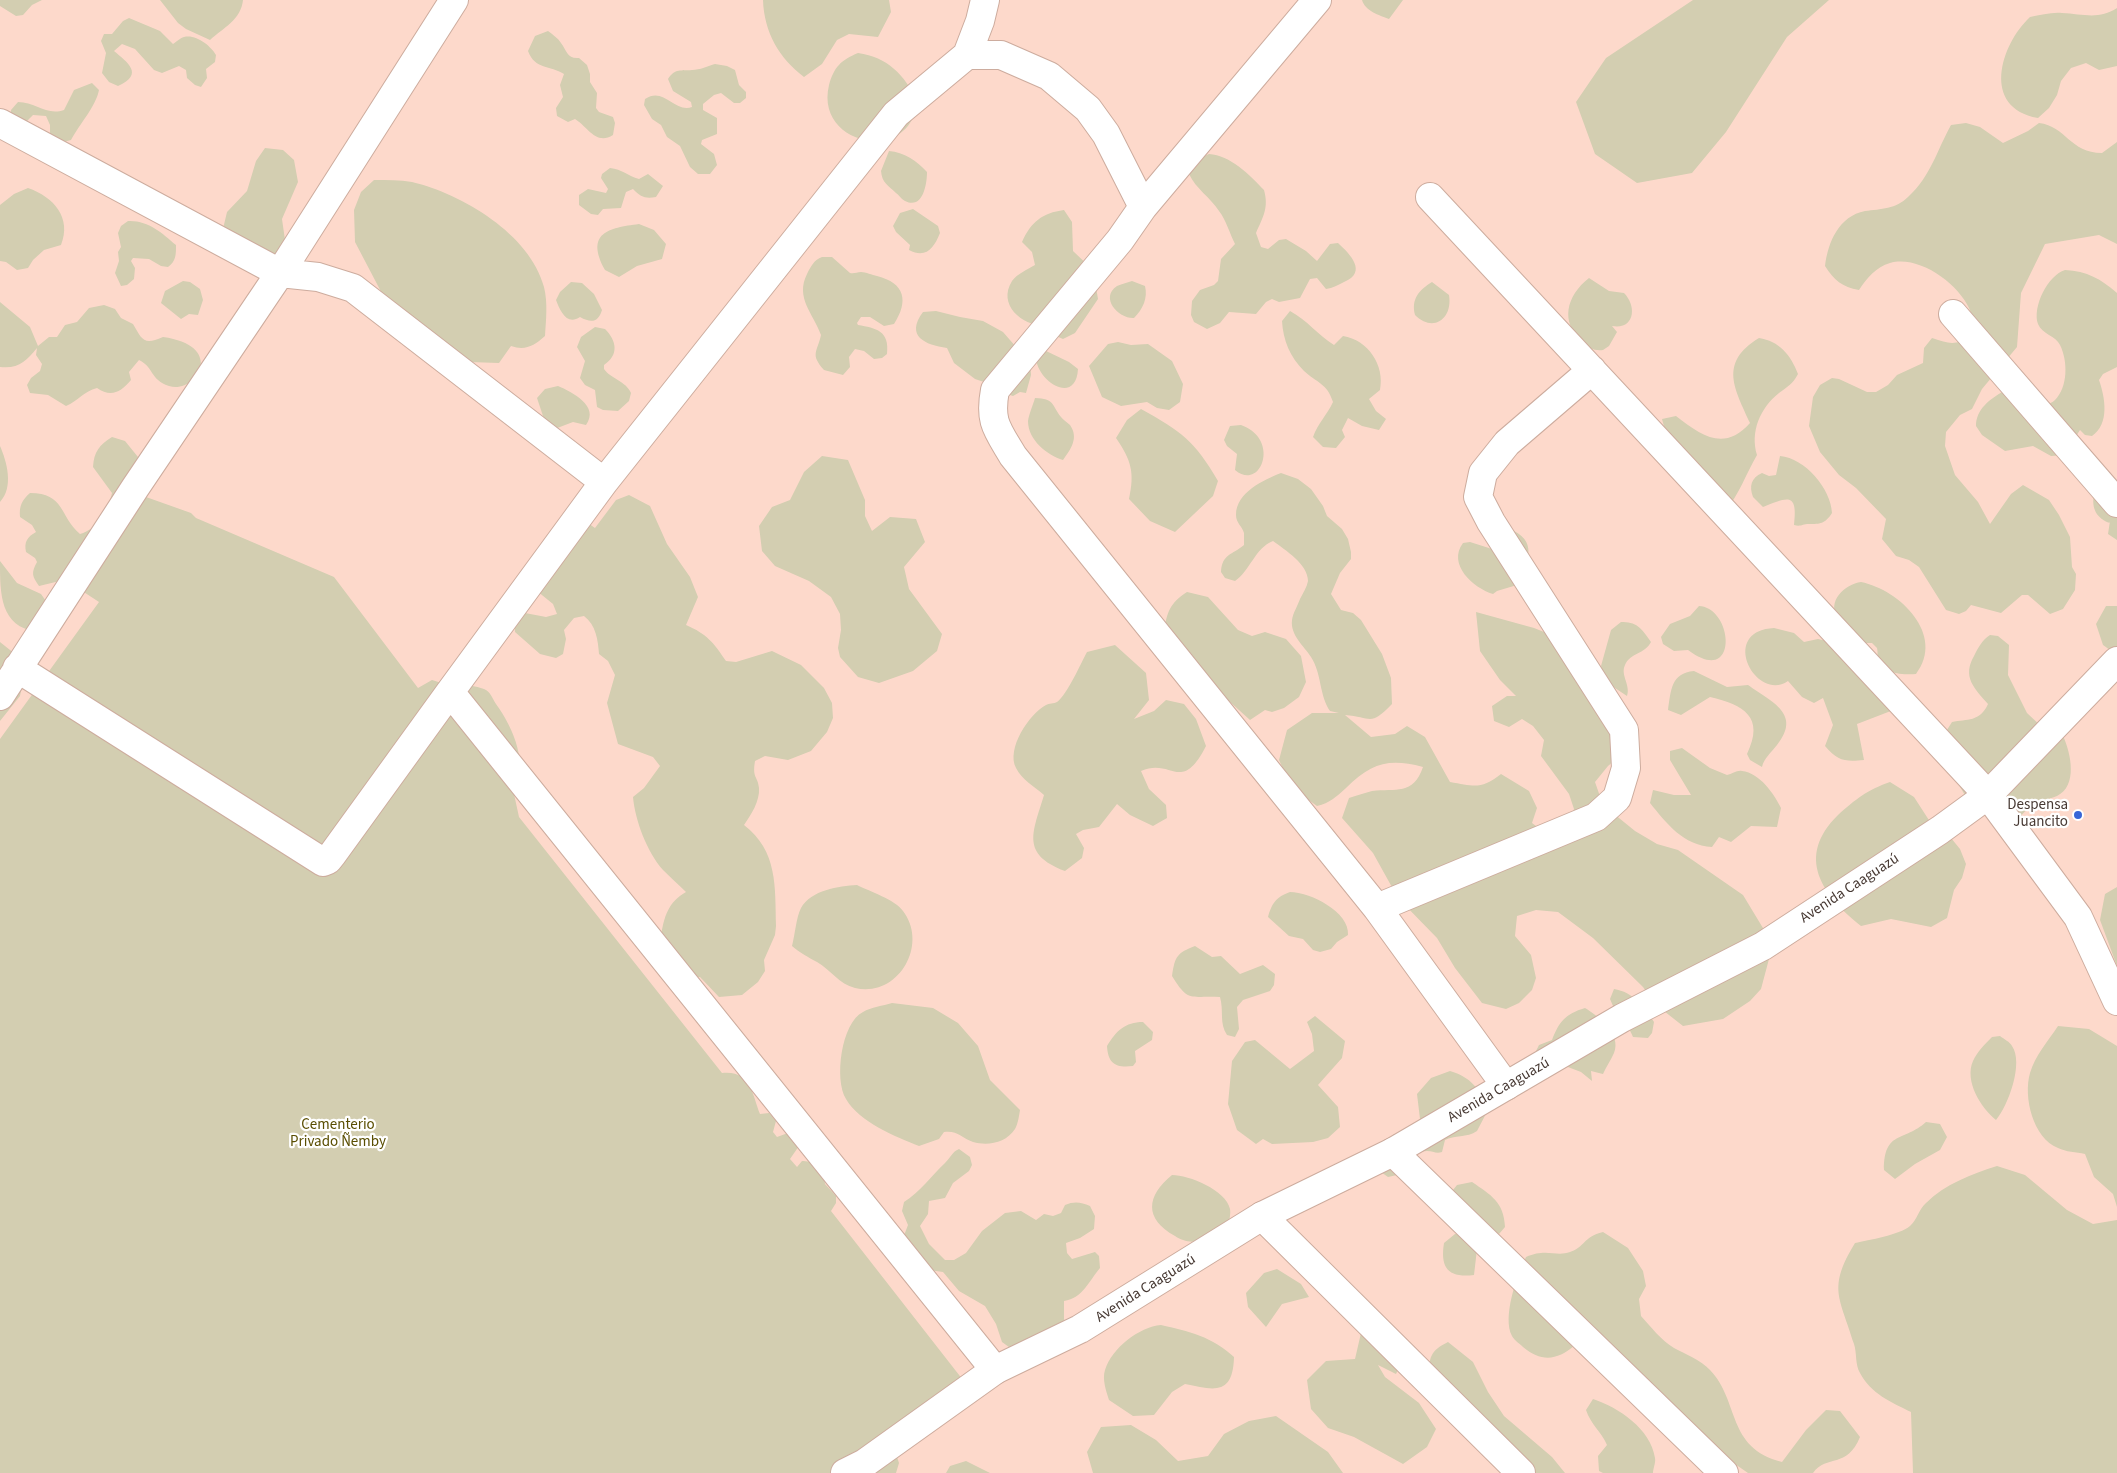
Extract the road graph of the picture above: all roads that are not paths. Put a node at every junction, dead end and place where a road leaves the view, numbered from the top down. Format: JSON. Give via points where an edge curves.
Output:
{"nodes":[{"id":1,"x":454,"y":0,"type":"edge"},
{"id":2,"x":985,"y":0,"type":"edge"},
{"id":3,"x":1317,"y":0,"type":"edge"},
{"id":4,"x":967,"y":55,"type":"junction"},
{"id":5,"x":0,"y":123,"type":"edge"},
{"id":6,"x":1430,"y":197,"type":"dead end"},
{"id":7,"x":1143,"y":207,"type":"junction"},
{"id":8,"x":280,"y":273,"type":"junction"},
{"id":9,"x":1953,"y":314,"type":"dead end"},
{"id":10,"x":1592,"y":370,"type":"junction"},
{"id":11,"x":604,"y":482,"type":"junction"},
{"id":12,"x":2117,"y":503,"type":"edge"},
{"id":13,"x":2117,"y":661,"type":"edge"},
{"id":14,"x":17,"y":668,"type":"junction"},
{"id":15,"x":450,"y":692,"type":"junction"},
{"id":16,"x":0,"y":696,"type":"edge"},
{"id":17,"x":1988,"y":795,"type":"junction"},
{"id":18,"x":1377,"y":908,"type":"junction"},
{"id":19,"x":2117,"y":1001,"type":"edge"},
{"id":20,"x":1506,"y":1086,"type":"junction"},
{"id":21,"x":1393,"y":1152,"type":"junction"},
{"id":22,"x":1262,"y":1216,"type":"junction"},
{"id":23,"x":996,"y":1370,"type":"junction"},
{"id":24,"x":845,"y":1473,"type":"edge"},
{"id":25,"x":1521,"y":1473,"type":"edge"},
{"id":26,"x":1724,"y":1473,"type":"edge"}],
"edges":[{"from":1,"to":8,"type":"street"},
{"from":2,"to":4,"type":"street"},
{"from":3,"to":7,"type":"street"},
{"from":4,"to":7,"type":"street","via":[[1001,55],[1048,76],[1088,109],[1111,142]]},
{"from":4,"to":11,"type":"street","via":[[896,114]]},
{"from":5,"to":8,"type":"street"},
{"from":6,"to":10,"type":"street"},
{"from":7,"to":18,"type":"street","via":[[1120,240],[995,390],[992,406],[994,423],[1013,456]]},
{"from":8,"to":11,"type":"street","via":[[318,277],[353,288]]},
{"from":8,"to":14,"type":"street"},
{"from":9,"to":12,"type":"street"},
{"from":10,"to":17,"type":"street"},
{"from":10,"to":18,"type":"street","via":[[1507,443],[1483,473],[1478,497],[1624,730],[1626,768],[1617,798],[1596,817]]},
{"from":11,"to":15,"type":"street"},
{"from":13,"to":17,"type":"street","name":"Avenida Caaguazú"},
{"from":14,"to":15,"type":"street","via":[[323,862],[328,860]]},
{"from":14,"to":16,"type":"street"},
{"from":15,"to":23,"type":"street"},
{"from":17,"to":19,"type":"street","via":[[2078,917]]},
{"from":17,"to":20,"type":"street","name":"Avenida Caaguazú","via":[[1763,946],[1622,1018]]},
{"from":18,"to":20,"type":"street"},
{"from":20,"to":21,"type":"street","name":"Avenida Caaguazú"},
{"from":21,"to":22,"type":"street","name":"Avenida Caaguazú"},
{"from":21,"to":26,"type":"street"},
{"from":22,"to":23,"type":"street","name":"Avenida Caaguazú","via":[[1080,1329]]},
{"from":22,"to":25,"type":"street"},
{"from":23,"to":24,"type":"street","name":"Avenida Caaguazú","via":[[865,1463]]}]}
